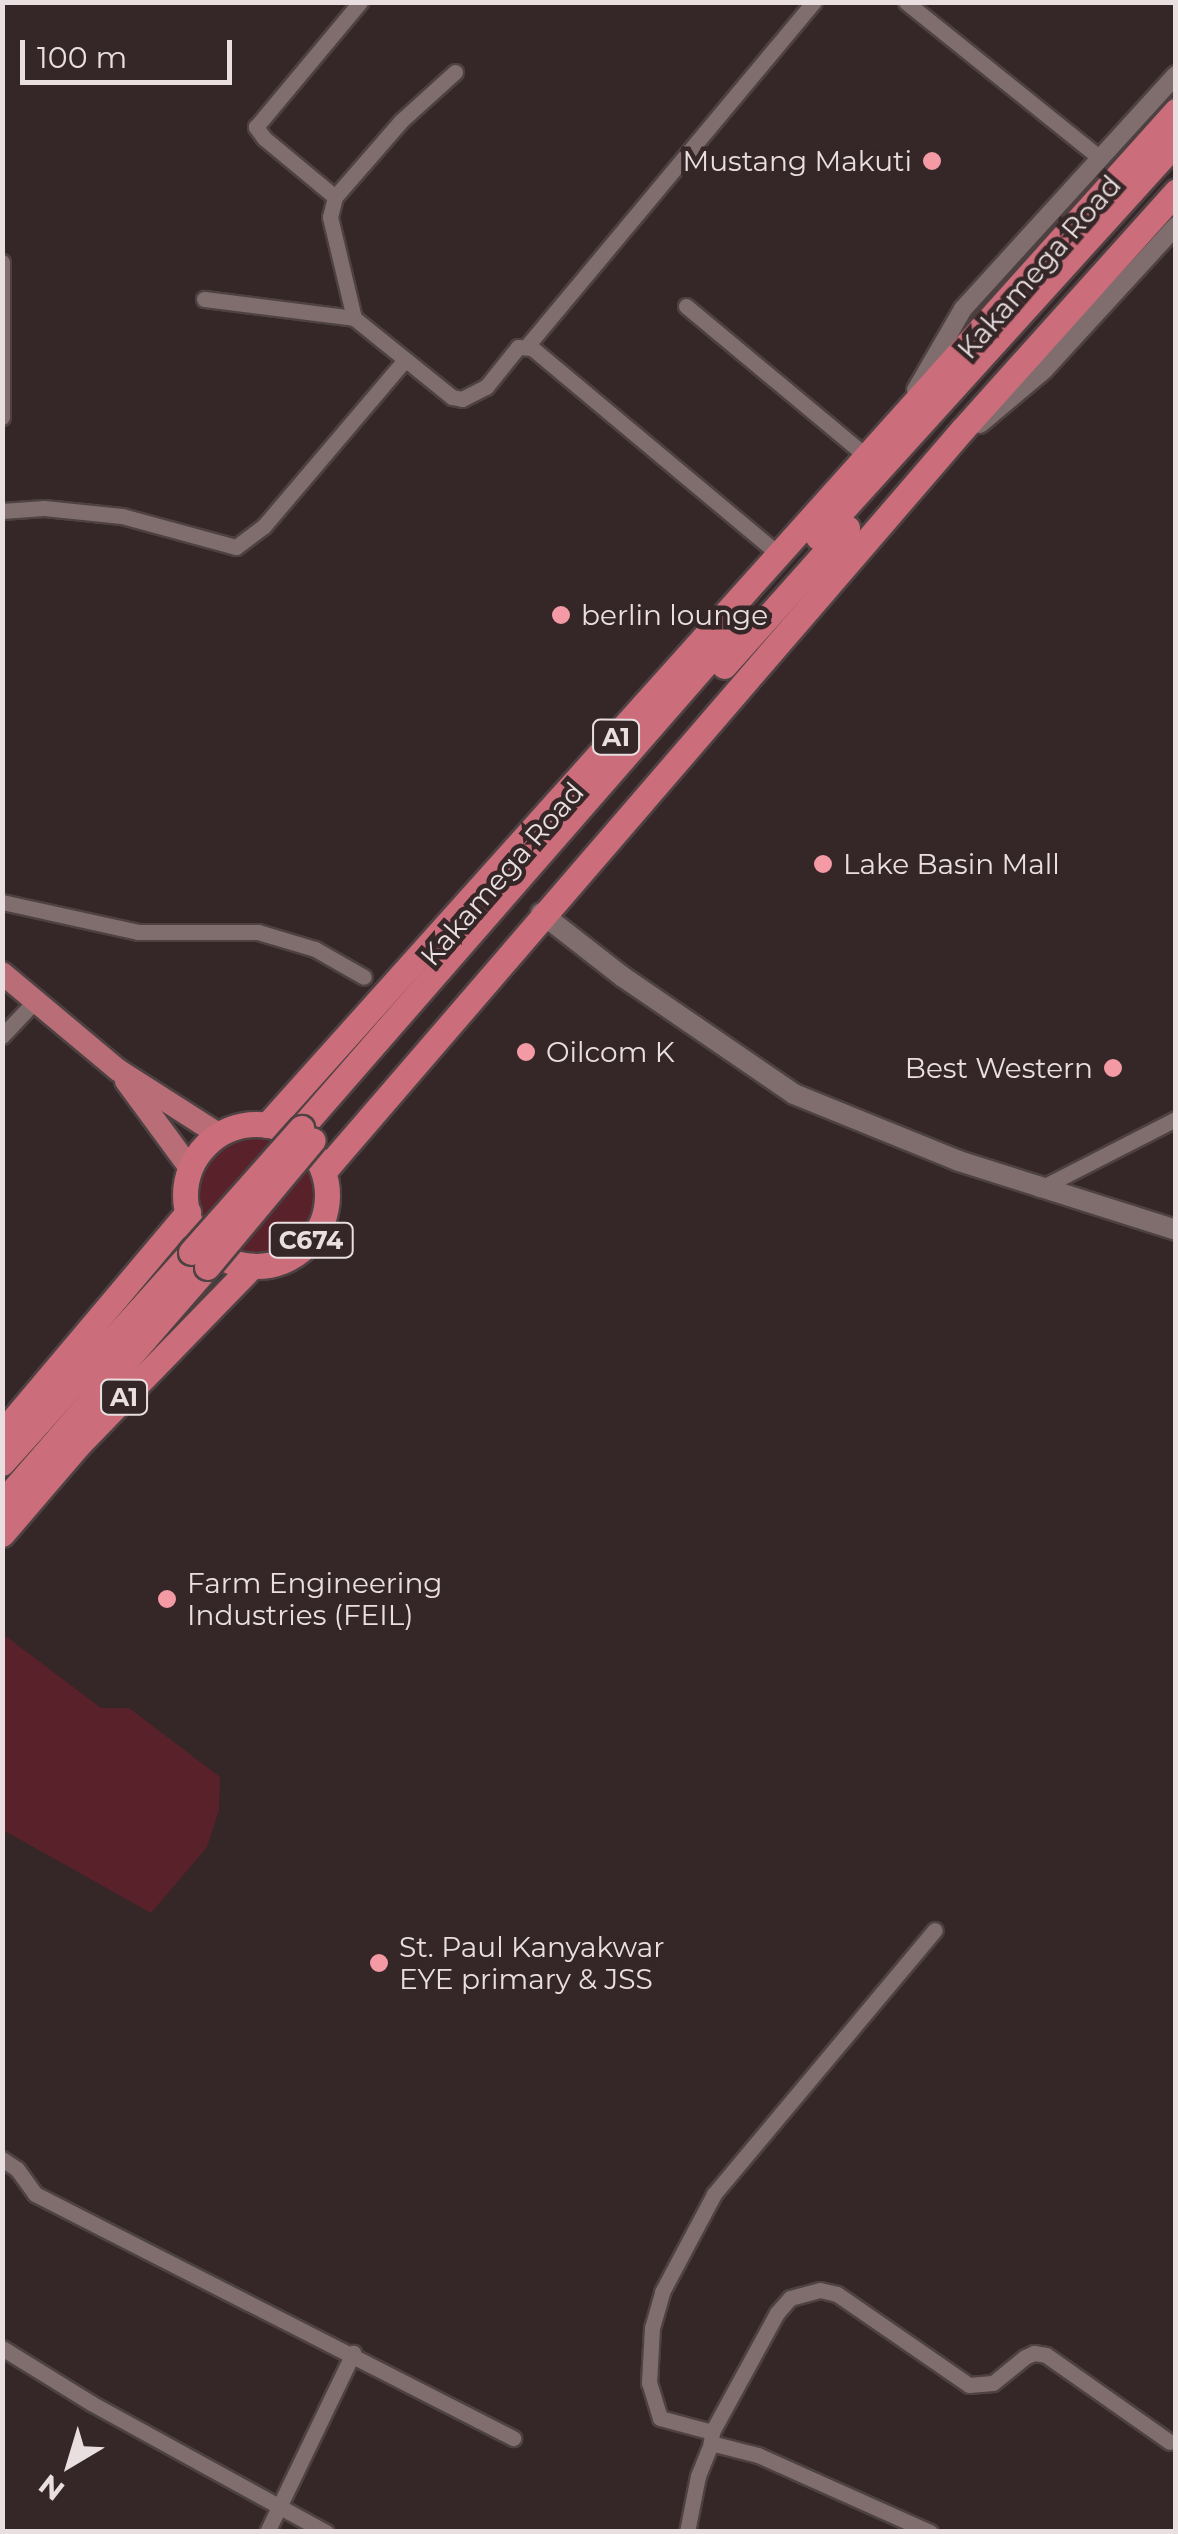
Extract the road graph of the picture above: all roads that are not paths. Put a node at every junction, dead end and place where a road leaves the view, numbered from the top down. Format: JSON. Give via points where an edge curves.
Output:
{"nodes":[{"id":1,"x":360,"y":2,"type":"edge"},
{"id":2,"x":814,"y":2,"type":"edge"},
{"id":3,"x":906,"y":2,"type":"edge"},
{"id":4,"x":455,"y":72,"type":"dead end"},
{"id":5,"x":1176,"y":75,"type":"edge"},
{"id":6,"x":1176,"y":111,"type":"edge"},
{"id":7,"x":1176,"y":142,"type":"edge"},
{"id":8,"x":1099,"y":157,"type":"junction"},
{"id":9,"x":1176,"y":158,"type":"edge"},
{"id":10,"x":1176,"y":192,"type":"edge"},
{"id":11,"x":335,"y":197,"type":"junction"},
{"id":12,"x":1176,"y":226,"type":"edge"},
{"id":13,"x":2,"y":262,"type":"edge"},
{"id":14,"x":204,"y":299,"type":"dead end"},
{"id":15,"x":686,"y":306,"type":"dead end"},
{"id":16,"x":354,"y":318,"type":"junction"},
{"id":17,"x":527,"y":346,"type":"junction"},
{"id":18,"x":404,"y":360,"type":"junction"},
{"id":19,"x":2,"y":418,"type":"edge"},
{"id":20,"x":898,"y":421,"type":"junction"},
{"id":21,"x":866,"y":456,"type":"junction"},
{"id":22,"x":941,"y":457,"type":"junction"},
{"id":23,"x":2,"y":511,"type":"edge"},
{"id":24,"x":780,"y":555,"type":"junction"},
{"id":25,"x":2,"y":902,"type":"edge"},
{"id":26,"x":542,"y":913,"type":"junction"},
{"id":27,"x":2,"y":973,"type":"edge"},
{"id":28,"x":364,"y":977,"type":"dead end"},
{"id":29,"x":36,"y":1000,"type":"junction"},
{"id":30,"x":2,"y":1036,"type":"edge"},
{"id":31,"x":118,"y":1070,"type":"junction"},
{"id":32,"x":1176,"y":1119,"type":"edge"},
{"id":33,"x":267,"y":1126,"type":"junction"},
{"id":34,"x":218,"y":1134,"type":"junction"},
{"id":35,"x":190,"y":1168,"type":"junction"},
{"id":36,"x":324,"y":1171,"type":"junction"},
{"id":37,"x":1040,"y":1188,"type":"junction"},
{"id":38,"x":188,"y":1212,"type":"junction"},
{"id":39,"x":1176,"y":1230,"type":"edge"},
{"id":40,"x":252,"y":1266,"type":"junction"},
{"id":41,"x":2,"y":1433,"type":"edge"},
{"id":42,"x":2,"y":1463,"type":"edge"},
{"id":43,"x":2,"y":1502,"type":"edge"},
{"id":44,"x":2,"y":1534,"type":"edge"},
{"id":45,"x":934,"y":1930,"type":"dead end"},
{"id":46,"x":2,"y":2159,"type":"edge"},
{"id":47,"x":2,"y":2348,"type":"edge"},
{"id":48,"x":353,"y":2353,"type":"junction"},
{"id":49,"x":712,"y":2437,"type":"junction"},
{"id":50,"x":513,"y":2438,"type":"dead end"},
{"id":51,"x":1170,"y":2442,"type":"dead end"},
{"id":52,"x":279,"y":2506,"type":"junction"},
{"id":53,"x":267,"y":2532,"type":"edge"},
{"id":54,"x":326,"y":2532,"type":"edge"},
{"id":55,"x":687,"y":2532,"type":"edge"},
{"id":56,"x":930,"y":2532,"type":"edge"}],
"edges":[{"from":1,"to":11,"type":"street","via":[[256,127]]},
{"from":2,"to":17,"type":"street"},
{"from":3,"to":8,"type":"street"},
{"from":4,"to":11,"type":"street","via":[[401,121]]},
{"from":5,"to":8,"type":"street"},
{"from":6,"to":20,"type":"highway","number":"A1"},
{"from":7,"to":42,"type":"highway","name":"Kakamega Road","number":"A1","bridge":true,"via":[[788,568]]},
{"from":8,"to":20,"type":"street","via":[[963,309]]},
{"from":9,"to":43,"type":"highway","name":"Kakamega Road","number":"A1","bridge":true,"via":[[505,914]]},
{"from":10,"to":22,"type":"highway","number":"A1"},
{"from":11,"to":16,"type":"street","via":[[330,217]]},
{"from":12,"to":22,"type":"street","via":[[1044,370]]},
{"from":13,"to":19,"type":"street"},
{"from":14,"to":16,"type":"street"},
{"from":15,"to":21,"type":"street"},
{"from":16,"to":18,"type":"street"},
{"from":17,"to":18,"type":"street","via":[[514,350],[480,392],[462,399]]},
{"from":17,"to":24,"type":"street"},
{"from":18,"to":23,"type":"street","via":[[264,526],[236,547],[122,516]]},
{"from":20,"to":21,"type":"highway","number":"A1"},
{"from":21,"to":24,"type":"highway","number":"A1"},
{"from":22,"to":26,"type":"highway","number":"A1"},
{"from":24,"to":33,"type":"highway","number":"A1"},
{"from":25,"to":28,"type":"street","via":[[138,932],[258,932],[315,949]]},
{"from":26,"to":36,"type":"highway","number":"A1"},
{"from":26,"to":37,"type":"main road","via":[[794,1094]]},
{"from":27,"to":29,"type":"main road"},
{"from":29,"to":30,"type":"street"},
{"from":29,"to":31,"type":"main road"},
{"from":31,"to":34,"type":"main road"},
{"from":31,"to":35,"type":"main road"},
{"from":32,"to":37,"type":"street"},
{"from":33,"to":34,"type":"highway"},
{"from":33,"to":36,"type":"highway","via":[[301,1140]]},
{"from":34,"to":35,"type":"highway"},
{"from":35,"to":38,"type":"highway"},
{"from":36,"to":40,"type":"highway","number":"C674","via":[[328,1199],[311,1240],[284,1259]]},
{"from":37,"to":39,"type":"main road"},
{"from":38,"to":40,"type":"highway","number":"C674","via":[[211,1249]]},
{"from":38,"to":41,"type":"highway","number":"A1"},
{"from":40,"to":44,"type":"highway","number":"A1"},
{"from":45,"to":49,"type":"street","via":[[714,2194],[662,2292],[652,2328],[650,2383],[660,2418]]},
{"from":46,"to":48,"type":"street","via":[[35,2194]]},
{"from":47,"to":52,"type":"street"},
{"from":48,"to":50,"type":"street"},
{"from":48,"to":52,"type":"street"},
{"from":49,"to":51,"type":"street","via":[[776,2313],[790,2298],[820,2290],[838,2294],[969,2385],[992,2383],[1034,2352],[1046,2355]]},
{"from":49,"to":55,"type":"street"},
{"from":49,"to":56,"type":"street"},
{"from":52,"to":53,"type":"street"},
{"from":52,"to":54,"type":"street"}]}
